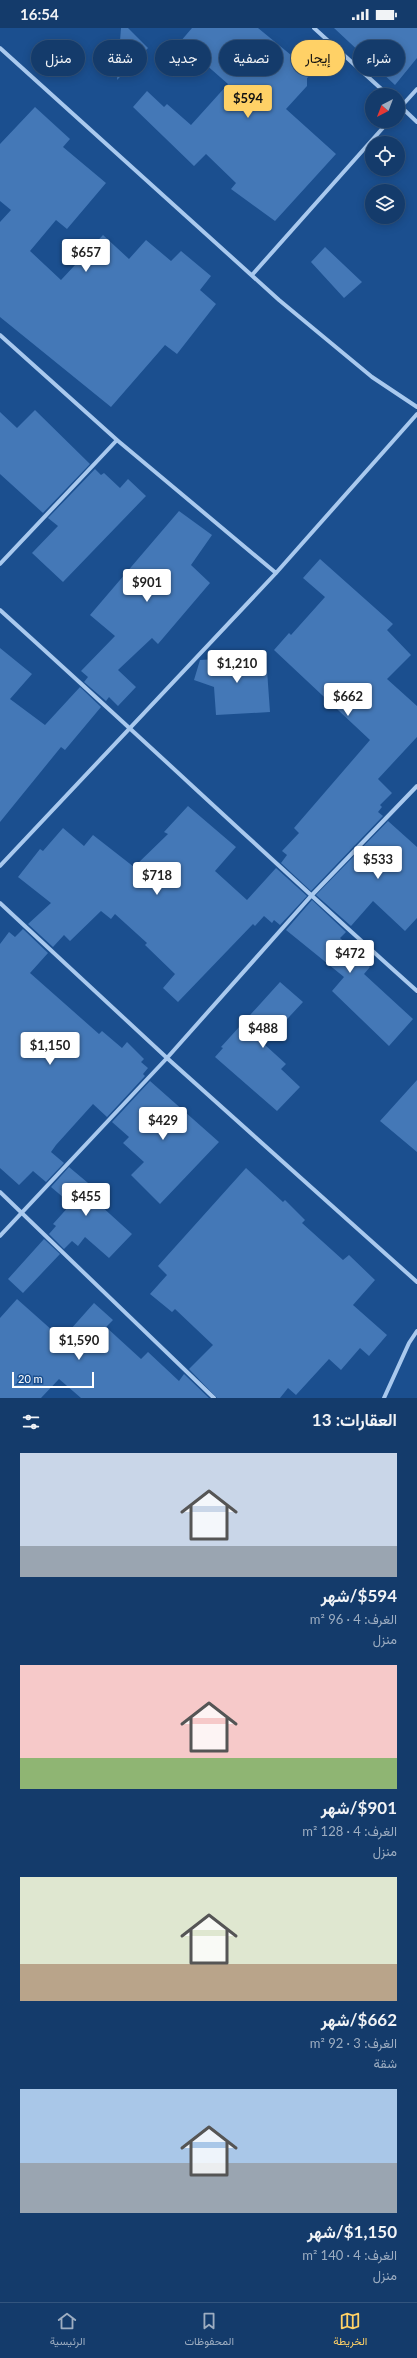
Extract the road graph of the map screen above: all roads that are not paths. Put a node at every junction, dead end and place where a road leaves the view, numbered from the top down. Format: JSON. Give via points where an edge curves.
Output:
{"nodes":[{"id":1,"x":314,"y":28,"type":"edge"},
{"id":2,"x":0,"y":48,"type":"edge"},
{"id":3,"x":380,"y":88,"type":"edge"},
{"id":4,"x":417,"y":89,"type":"edge"},
{"id":5,"x":405,"y":101,"type":"edge"},
{"id":6,"x":405,"y":112,"type":"edge"},
{"id":7,"x":417,"y":122,"type":"edge"},
{"id":8,"x":382,"y":128,"type":"edge"},
{"id":9,"x":252,"y":275,"type":"junction"},
{"id":10,"x":0,"y":335,"type":"edge"},
{"id":11,"x":417,"y":407,"type":"edge"},
{"id":12,"x":417,"y":414,"type":"edge"},
{"id":13,"x":117,"y":440,"type":"junction"},
{"id":14,"x":0,"y":564,"type":"edge"},
{"id":15,"x":276,"y":573,"type":"junction"},
{"id":16,"x":0,"y":610,"type":"edge"},
{"id":17,"x":130,"y":728,"type":"junction"},
{"id":18,"x":417,"y":786,"type":"edge"},
{"id":19,"x":0,"y":866,"type":"edge"},
{"id":20,"x":311,"y":896,"type":"junction"},
{"id":21,"x":0,"y":903,"type":"edge"},
{"id":22,"x":417,"y":991,"type":"edge"},
{"id":23,"x":167,"y":1058,"type":"junction"},
{"id":24,"x":0,"y":1192,"type":"edge"},
{"id":25,"x":22,"y":1212,"type":"junction"},
{"id":26,"x":0,"y":1236,"type":"edge"},
{"id":27,"x":417,"y":1282,"type":"edge"},
{"id":28,"x":417,"y":1331,"type":"edge"},
{"id":29,"x":214,"y":1398,"type":"edge"},
{"id":30,"x":384,"y":1398,"type":"edge"}],
"edges":[{"from":1,"to":3,"type":"street"},
{"from":2,"to":9,"type":"street"},
{"from":4,"to":5,"type":"street"},
{"from":6,"to":7,"type":"street"},
{"from":8,"to":9,"type":"street"},
{"from":9,"to":11,"type":"street","via":[[372,377]]},
{"from":10,"to":13,"type":"street"},
{"from":12,"to":15,"type":"street"},
{"from":13,"to":14,"type":"street"},
{"from":13,"to":15,"type":"street"},
{"from":15,"to":17,"type":"street"},
{"from":16,"to":17,"type":"street"},
{"from":17,"to":19,"type":"street"},
{"from":17,"to":20,"type":"street"},
{"from":18,"to":20,"type":"street"},
{"from":20,"to":22,"type":"street"},
{"from":20,"to":23,"type":"street"},
{"from":21,"to":23,"type":"street"},
{"from":23,"to":25,"type":"street"},
{"from":23,"to":27,"type":"street"},
{"from":24,"to":25,"type":"street"},
{"from":25,"to":26,"type":"street"},
{"from":25,"to":29,"type":"street"},
{"from":28,"to":30,"type":"street"}]}
